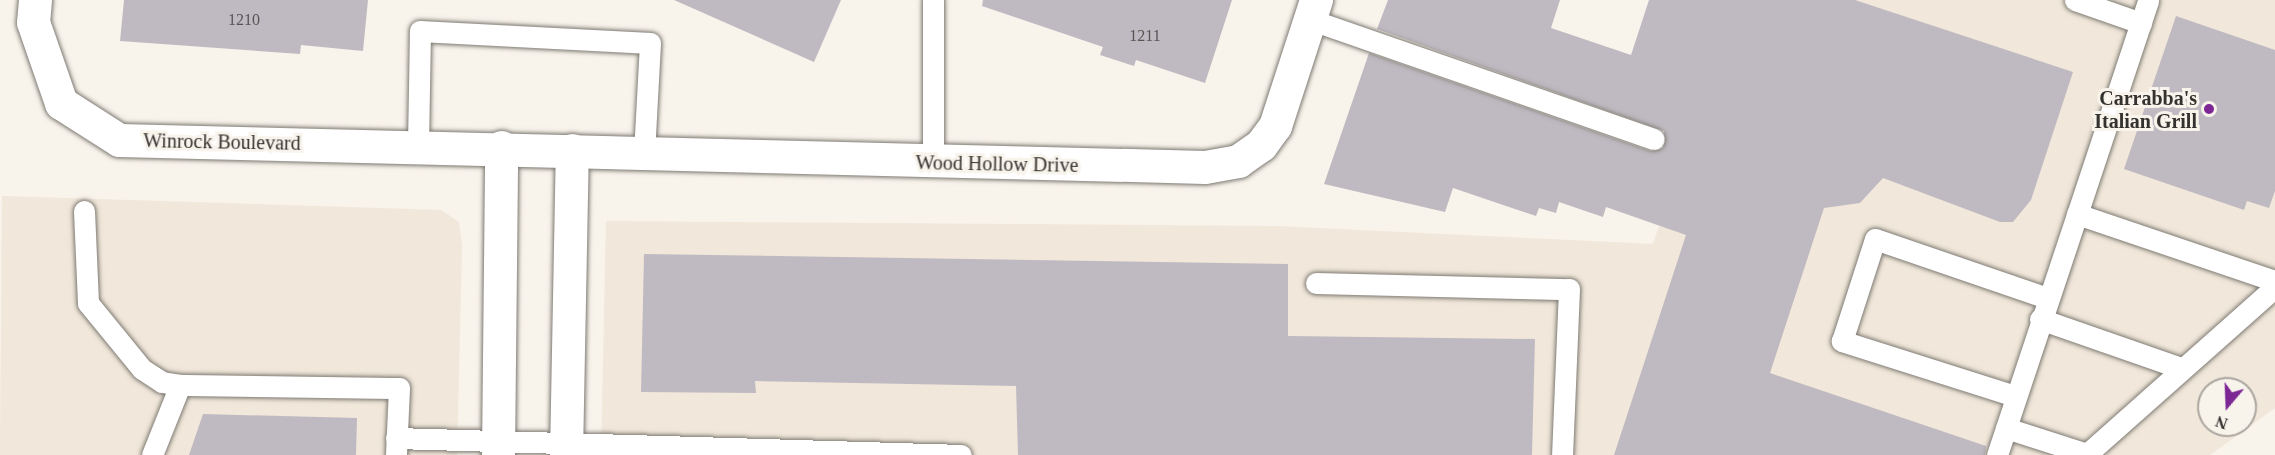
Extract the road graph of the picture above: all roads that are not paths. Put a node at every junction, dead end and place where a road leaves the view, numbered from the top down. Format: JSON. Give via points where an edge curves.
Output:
{"nodes":[{"id":1,"x":35,"y":0,"type":"edge"},
{"id":2,"x":933,"y":0,"type":"edge"},
{"id":3,"x":2075,"y":0,"type":"edge"},
{"id":4,"x":2148,"y":0,"type":"edge"},
{"id":5,"x":1312,"y":10,"type":"edge"},
{"id":6,"x":2141,"y":22,"type":"junction"},
{"id":7,"x":1654,"y":139,"type":"dead end"},
{"id":8,"x":418,"y":145,"type":"junction"},
{"id":9,"x":501,"y":147,"type":"junction"},
{"id":10,"x":572,"y":150,"type":"junction"},
{"id":11,"x":644,"y":153,"type":"junction"},
{"id":12,"x":933,"y":163,"type":"junction"},
{"id":13,"x":84,"y":211,"type":"dead end"},
{"id":14,"x":2078,"y":214,"type":"junction"},
{"id":15,"x":2275,"y":281,"type":"edge"},
{"id":16,"x":1316,"y":283,"type":"dead end"},
{"id":17,"x":2275,"y":287,"type":"edge"},
{"id":18,"x":2048,"y":298,"type":"junction"},
{"id":19,"x":2040,"y":319,"type":"junction"},
{"id":20,"x":2181,"y":368,"type":"junction"},
{"id":21,"x":180,"y":384,"type":"junction"},
{"id":22,"x":2015,"y":396,"type":"junction"},
{"id":23,"x":2006,"y":428,"type":"junction"},
{"id":24,"x":396,"y":447,"type":"edge"},
{"id":25,"x":499,"y":447,"type":"edge"},
{"id":26,"x":566,"y":448,"type":"edge"},
{"id":27,"x":152,"y":455,"type":"edge"},
{"id":28,"x":961,"y":455,"type":"edge"},
{"id":29,"x":1562,"y":455,"type":"edge"},
{"id":30,"x":1997,"y":455,"type":"edge"}],
"edges":[{"from":1,"to":8,"type":"street","name":"Winrock Boulevard","via":[[33,22],[61,103],[119,140]]},
{"from":2,"to":12,"type":"lane"},
{"from":3,"to":6,"type":"lane"},
{"from":4,"to":6,"type":"lane"},
{"from":5,"to":7,"type":"lane"},
{"from":5,"to":12,"type":"street","name":"Wood Hollow Drive","via":[[1275,126],[1261,145],[1238,161],[1204,167]]},
{"from":6,"to":14,"type":"lane"},
{"from":8,"to":9,"type":"street","name":"Winrock Boulevard"},
{"from":8,"to":11,"type":"lane","via":[[420,31],[650,44]]},
{"from":9,"to":10,"type":"street","name":"Winrock Boulevard"},
{"from":9,"to":25,"type":"street"},
{"from":10,"to":11,"type":"street","name":"Wood Hollow Drive"},
{"from":10,"to":26,"type":"street"},
{"from":11,"to":12,"type":"street","name":"Wood Hollow Drive"},
{"from":13,"to":21,"type":"lane","via":[[88,303],[142,369],[162,382]]},
{"from":14,"to":15,"type":"lane"},
{"from":14,"to":18,"type":"lane"},
{"from":16,"to":29,"type":"lane","via":[[1569,289]]},
{"from":17,"to":20,"type":"lane"},
{"from":18,"to":19,"type":"lane"},
{"from":18,"to":22,"type":"lane","via":[[1875,239],[1842,341]]},
{"from":19,"to":20,"type":"lane"},
{"from":19,"to":22,"type":"lane"},
{"from":20,"to":23,"type":"lane","via":[[2087,454]]},
{"from":21,"to":24,"type":"lane","via":[[399,388]]},
{"from":21,"to":27,"type":"lane"},
{"from":22,"to":23,"type":"lane"},
{"from":23,"to":30,"type":"lane"},
{"from":24,"to":25,"type":"lane"},
{"from":25,"to":26,"type":"lane"},
{"from":26,"to":28,"type":"lane"}]}
